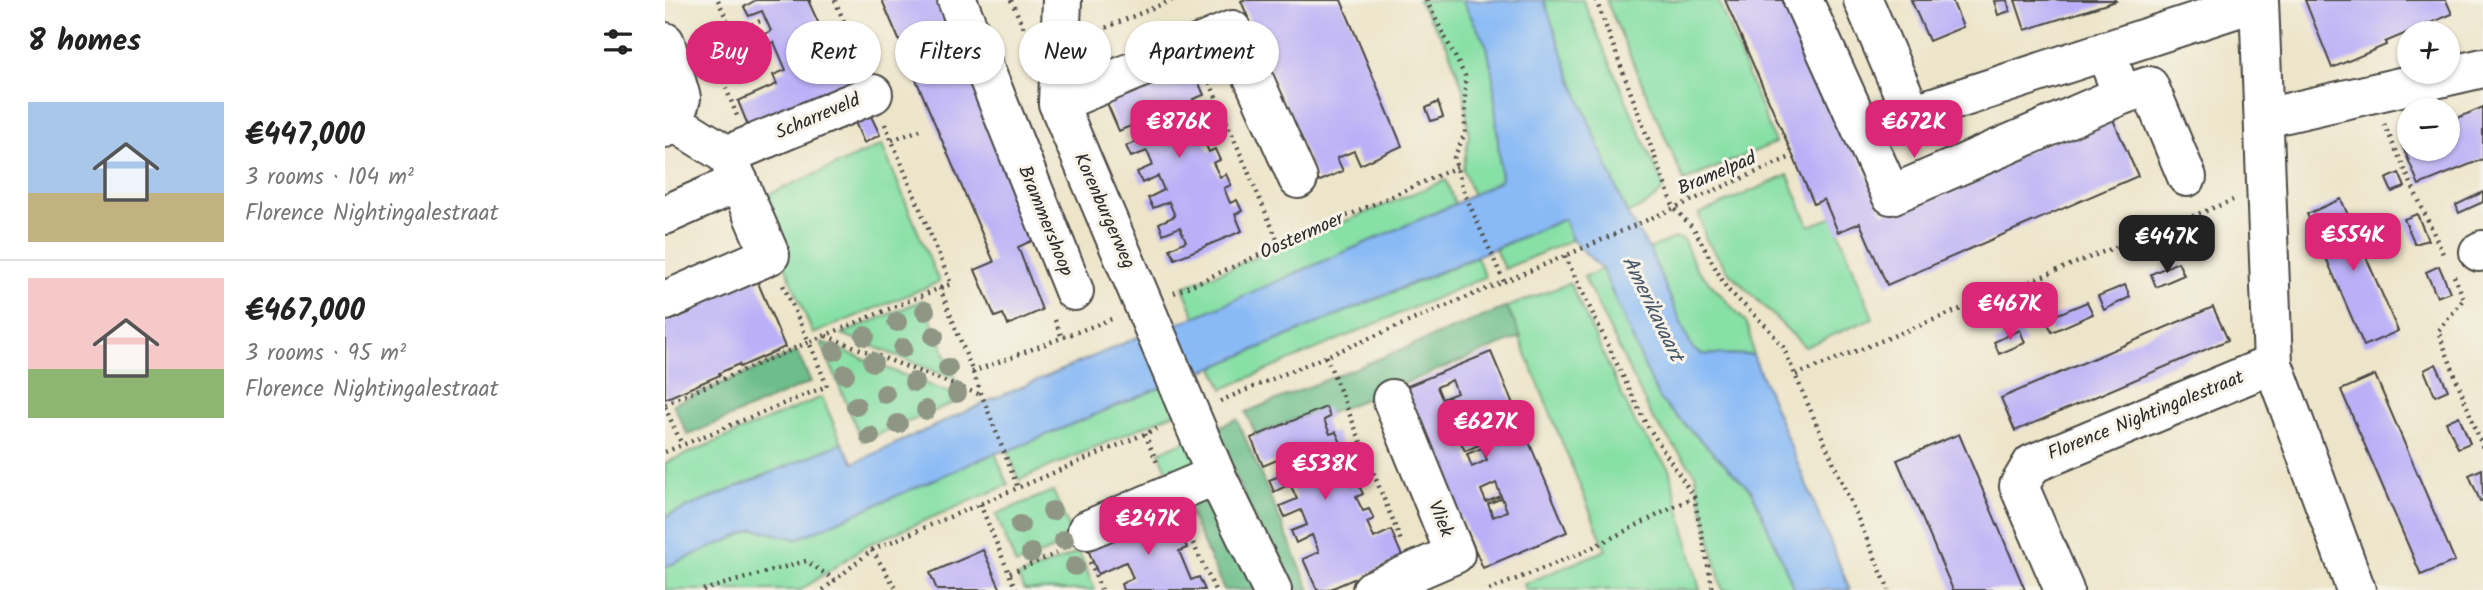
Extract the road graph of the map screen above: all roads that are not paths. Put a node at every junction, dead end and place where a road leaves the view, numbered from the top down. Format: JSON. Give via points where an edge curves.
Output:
{"nodes":[{"id":1,"x":957,"y":0,"type":"edge"},
{"id":2,"x":1062,"y":0,"type":"edge"},
{"id":3,"x":1803,"y":0,"type":"edge"},
{"id":4,"x":1863,"y":0,"type":"edge"},
{"id":5,"x":2259,"y":0,"type":"edge"},
{"id":6,"x":667,"y":50,"type":"edge"},
{"id":7,"x":2105,"y":51,"type":"junction"},
{"id":8,"x":2483,"y":68,"type":"edge"},
{"id":9,"x":873,"y":94,"type":"road end"},
{"id":10,"x":2122,"y":95,"type":"junction"},
{"id":11,"x":1063,"y":116,"type":"junction"},
{"id":12,"x":2265,"y":118,"type":"junction"},
{"id":13,"x":670,"y":125,"type":"edge"},
{"id":14,"x":1017,"y":151,"type":"junction"},
{"id":15,"x":738,"y":161,"type":"junction"},
{"id":16,"x":2187,"y":177,"type":"dead end"},
{"id":17,"x":1298,"y":178,"type":"dead end"},
{"id":18,"x":665,"y":215,"type":"edge"},
{"id":19,"x":1074,"y":291,"type":"dead end"},
{"id":20,"x":665,"y":301,"type":"edge"},
{"id":21,"x":2273,"y":364,"type":"junction"},
{"id":22,"x":1392,"y":399,"type":"dead end"},
{"id":23,"x":1216,"y":475,"type":"junction"},
{"id":24,"x":1078,"y":539,"type":"road end"},
{"id":25,"x":1272,"y":590,"type":"edge"},
{"id":26,"x":1372,"y":590,"type":"edge"},
{"id":27,"x":2064,"y":590,"type":"edge"},
{"id":28,"x":2356,"y":590,"type":"edge"}],
"edges":[{"from":1,"to":14,"type":"street","name":"Brammershoop"},
{"from":2,"to":11,"type":"street","name":"Korenburgerweg"},
{"from":3,"to":10,"type":"street","via":[[1891,195]]},
{"from":4,"to":7,"type":"street","via":[[1913,114]]},
{"from":5,"to":7,"type":"street"},
{"from":5,"to":12,"type":"street"},
{"from":6,"to":13,"type":"street","via":[[681,98]]},
{"from":7,"to":10,"type":"street"},
{"from":8,"to":12,"type":"street"},
{"from":9,"to":15,"type":"street","name":"Scharreveld"},
{"from":10,"to":16,"type":"street","via":[[2149,86]]},
{"from":11,"to":14,"type":"street","name":"Brammershoop"},
{"from":11,"to":17,"type":"street","via":[[1232,30]]},
{"from":11,"to":23,"type":"street","name":"Korenburgerweg"},
{"from":12,"to":21,"type":"street"},
{"from":13,"to":15,"type":"street"},
{"from":14,"to":19,"type":"street","name":"Brammershoop"},
{"from":15,"to":18,"type":"street","name":"Scharreveld"},
{"from":15,"to":20,"type":"street","via":[[770,255]]},
{"from":21,"to":27,"type":"street","name":"Florence Nightingalestraat","via":[[2032,464],[2019,486]]},
{"from":21,"to":28,"type":"street"},
{"from":22,"to":26,"type":"street","name":"Vliek","via":[[1455,554]]},
{"from":23,"to":24,"type":"street"},
{"from":23,"to":25,"type":"street","name":"Korenburgerweg"}]}
